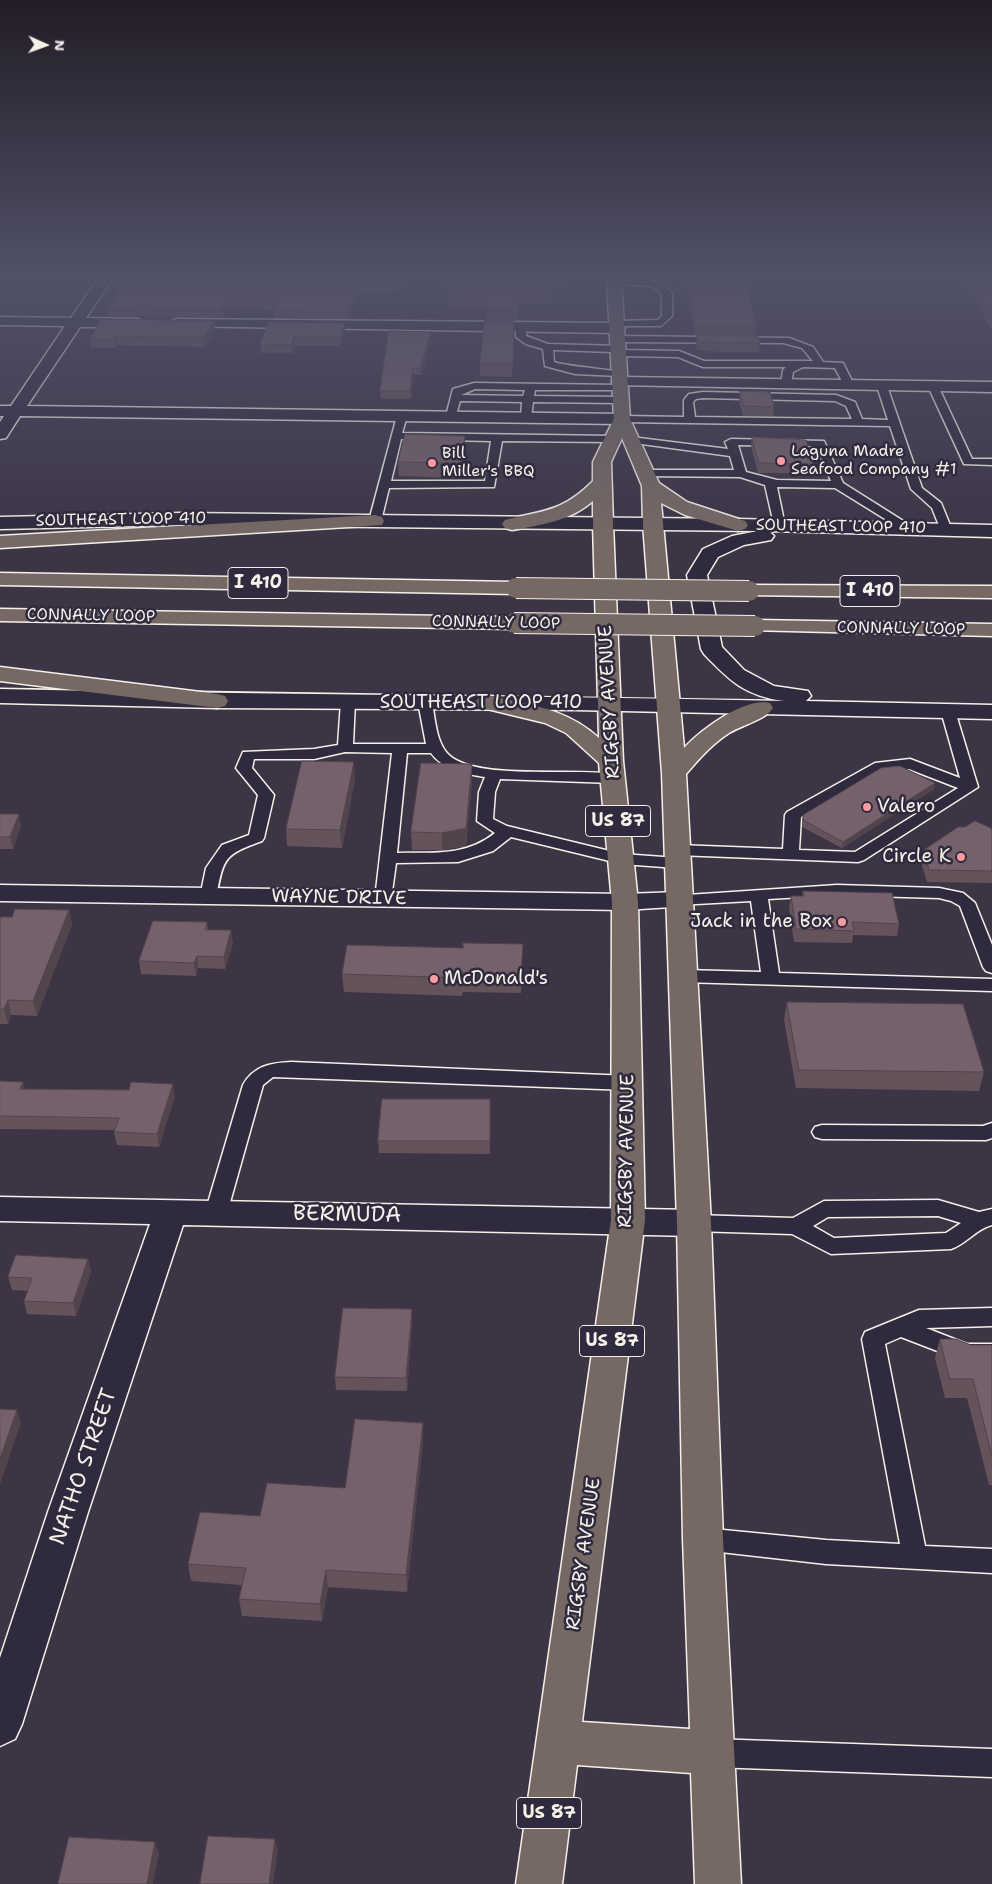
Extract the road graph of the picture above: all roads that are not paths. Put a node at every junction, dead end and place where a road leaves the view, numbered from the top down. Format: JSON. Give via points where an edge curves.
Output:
{"nodes":[{"id":1,"x":42,"y":367,"type":"edge"},
{"id":2,"x":556,"y":367,"type":"edge"},
{"id":3,"x":619,"y":367,"type":"edge"},
{"id":4,"x":795,"y":367,"type":"edge"},
{"id":5,"x":840,"y":367,"type":"edge"},
{"id":6,"x":786,"y":384,"type":"junction"},
{"id":7,"x":848,"y":385,"type":"junction"},
{"id":8,"x":620,"y":386,"type":"junction"},
{"id":9,"x":882,"y":386,"type":"junction"},
{"id":10,"x":933,"y":386,"type":"junction"},
{"id":11,"x":530,"y":387,"type":"junction"},
{"id":12,"x":992,"y":387,"type":"edge"},
{"id":13,"x":455,"y":398,"type":"junction"},
{"id":14,"x":528,"y":399,"type":"junction"},
{"id":15,"x":811,"y":403,"type":"dead end"},
{"id":16,"x":8,"y":411,"type":"edge"},
{"id":17,"x":402,"y":416,"type":"junction"},
{"id":18,"x":450,"y":416,"type":"junction"},
{"id":19,"x":526,"y":418,"type":"junction"},
{"id":20,"x":622,"y":419,"type":"junction"},
{"id":21,"x":690,"y":420,"type":"junction"},
{"id":22,"x":815,"y":422,"type":"junction"},
{"id":23,"x":858,"y":422,"type":"junction"},
{"id":24,"x":895,"y":423,"type":"junction"},
{"id":25,"x":0,"y":434,"type":"edge"},
{"id":26,"x":396,"y":436,"type":"junction"},
{"id":27,"x":497,"y":438,"type":"junction"},
{"id":28,"x":613,"y":439,"type":"junction"},
{"id":29,"x":631,"y":440,"type":"junction"},
{"id":30,"x":735,"y":453,"type":"junction"},
{"id":31,"x":992,"y":462,"type":"edge"},
{"id":32,"x":742,"y":474,"type":"junction"},
{"id":33,"x":648,"y":480,"type":"junction"},
{"id":34,"x":602,"y":482,"type":"junction"},
{"id":35,"x":384,"y":484,"type":"junction"},
{"id":36,"x":771,"y":484,"type":"junction"},
{"id":37,"x":838,"y":485,"type":"junction"},
{"id":38,"x":375,"y":521,"type":"junction"},
{"id":39,"x":0,"y":523,"type":"edge"},
{"id":40,"x":512,"y":524,"type":"junction"},
{"id":41,"x":603,"y":524,"type":"junction"},
{"id":42,"x":653,"y":524,"type":"junction"},
{"id":43,"x":738,"y":525,"type":"junction"},
{"id":44,"x":779,"y":526,"type":"junction"},
{"id":45,"x":828,"y":527,"type":"junction"},
{"id":46,"x":910,"y":529,"type":"junction"},
{"id":47,"x":946,"y":530,"type":"junction"},
{"id":48,"x":992,"y":531,"type":"edge"},
{"id":49,"x":0,"y":542,"type":"edge"},
{"id":50,"x":0,"y":578,"type":"edge"},
{"id":51,"x":992,"y":592,"type":"edge"},
{"id":52,"x":0,"y":615,"type":"edge"},
{"id":53,"x":992,"y":630,"type":"edge"},
{"id":54,"x":0,"y":674,"type":"edge"},
{"id":55,"x":0,"y":696,"type":"edge"},
{"id":56,"x":217,"y":701,"type":"junction"},
{"id":57,"x":348,"y":702,"type":"junction"},
{"id":58,"x":426,"y":702,"type":"junction"},
{"id":59,"x":487,"y":702,"type":"junction"},
{"id":60,"x":608,"y":704,"type":"junction"},
{"id":61,"x":667,"y":706,"type":"junction"},
{"id":62,"x":762,"y":708,"type":"junction"},
{"id":63,"x":882,"y":709,"type":"junction"},
{"id":64,"x":948,"y":711,"type":"junction"},
{"id":65,"x":992,"y":712,"type":"edge"},
{"id":66,"x":345,"y":748,"type":"junction"},
{"id":67,"x":400,"y":748,"type":"junction"},
{"id":68,"x":437,"y":749,"type":"junction"},
{"id":69,"x":612,"y":769,"type":"junction"},
{"id":70,"x":674,"y":773,"type":"junction"},
{"id":71,"x":494,"y":774,"type":"junction"},
{"id":72,"x":970,"y":787,"type":"junction"},
{"id":73,"x":507,"y":832,"type":"junction"},
{"id":74,"x":791,"y":854,"type":"junction"},
{"id":75,"x":677,"y":857,"type":"junction"},
{"id":76,"x":388,"y":858,"type":"junction"},
{"id":77,"x":622,"y":859,"type":"junction"},
{"id":78,"x":0,"y":893,"type":"edge"},
{"id":79,"x":759,"y":896,"type":"junction"},
{"id":80,"x":208,"y":897,"type":"junction"},
{"id":81,"x":383,"y":898,"type":"junction"},
{"id":82,"x":678,"y":900,"type":"junction"},
{"id":83,"x":625,"y":902,"type":"junction"},
{"id":84,"x":992,"y":967,"type":"edge"},
{"id":85,"x":682,"y":976,"type":"junction"},
{"id":86,"x":771,"y":978,"type":"junction"},
{"id":87,"x":992,"y":985,"type":"edge"},
{"id":88,"x":629,"y":1083,"type":"junction"},
{"id":89,"x":822,"y":1132,"type":"dead end"},
{"id":90,"x":990,"y":1134,"type":"edge"},
{"id":91,"x":0,"y":1209,"type":"edge"},
{"id":92,"x":171,"y":1212,"type":"junction"},
{"id":93,"x":216,"y":1213,"type":"junction"},
{"id":94,"x":985,"y":1218,"type":"edge"},
{"id":95,"x":628,"y":1220,"type":"junction"},
{"id":96,"x":694,"y":1223,"type":"junction"},
{"id":97,"x":796,"y":1226,"type":"junction"},
{"id":98,"x":992,"y":1317,"type":"edge"},
{"id":99,"x":900,"y":1327,"type":"junction"},
{"id":100,"x":992,"y":1353,"type":"edge"},
{"id":101,"x":703,"y":1539,"type":"junction"},
{"id":102,"x":915,"y":1558,"type":"junction"},
{"id":103,"x":992,"y":1561,"type":"edge"},
{"id":104,"x":0,"y":1724,"type":"edge"},
{"id":105,"x":559,"y":1742,"type":"junction"},
{"id":106,"x":713,"y":1753,"type":"junction"},
{"id":107,"x":992,"y":1763,"type":"edge"},
{"id":108,"x":539,"y":1884,"type":"edge"},
{"id":109,"x":718,"y":1884,"type":"edge"}],
"edges":[{"from":1,"to":16,"type":"street"},
{"from":2,"to":8,"type":"lane"},
{"from":3,"to":8,"type":"main road","name":"RIGSBY AVENUE","number":"US 87"},
{"from":4,"to":6,"type":"lane","via":[[788,370]]},
{"from":5,"to":7,"type":"lane"},
{"from":6,"to":7,"type":"street"},
{"from":6,"to":8,"type":"street"},
{"from":7,"to":9,"type":"street"},
{"from":8,"to":11,"type":"lane"},
{"from":8,"to":14,"type":"lane"},
{"from":8,"to":20,"type":"main road","name":"RIGSBY AVENUE","number":"US 87"},
{"from":9,"to":10,"type":"street"},
{"from":9,"to":24,"type":"lane"},
{"from":10,"to":12,"type":"street"},
{"from":10,"to":31,"type":"lane","via":[[968,462]]},
{"from":11,"to":13,"type":"lane","via":[[474,386],[456,391]]},
{"from":11,"to":14,"type":"lane"},
{"from":13,"to":14,"type":"lane"},
{"from":13,"to":18,"type":"lane"},
{"from":14,"to":19,"type":"lane"},
{"from":15,"to":22,"type":"lane"},
{"from":16,"to":17,"type":"street"},
{"from":16,"to":25,"type":"street"},
{"from":17,"to":18,"type":"street"},
{"from":17,"to":26,"type":"lane"},
{"from":18,"to":19,"type":"street"},
{"from":19,"to":20,"type":"street"},
{"from":20,"to":21,"type":"lane"},
{"from":20,"to":28,"type":"main road","name":"RIGSBY AVENUE","number":"US 87"},
{"from":20,"to":29,"type":"main road","name":"RIGSBY AVENUE","number":"US 87"},
{"from":21,"to":22,"type":"lane"},
{"from":21,"to":23,"type":"lane","via":[[689,399],[712,395],[836,398],[851,404]]},
{"from":22,"to":23,"type":"lane"},
{"from":23,"to":24,"type":"lane"},
{"from":24,"to":47,"type":"lane","via":[[917,489],[937,506]]},
{"from":26,"to":27,"type":"lane"},
{"from":26,"to":35,"type":"lane"},
{"from":27,"to":28,"type":"lane"},
{"from":27,"to":35,"type":"lane","via":[[490,485]]},
{"from":28,"to":34,"type":"main road","name":"RIGSBY AVENUE","number":"US 87","via":[[602,462]]},
{"from":29,"to":30,"type":"lane"},
{"from":29,"to":33,"type":"main road","name":"RIGSBY AVENUE","number":"US 87"},
{"from":30,"to":32,"type":"lane"},
{"from":30,"to":37,"type":"lane","via":[[731,442],[820,443]]},
{"from":32,"to":33,"type":"lane"},
{"from":32,"to":36,"type":"lane"},
{"from":33,"to":42,"type":"main road","name":"RIGSBY AVENUE","number":"US 87"},
{"from":33,"to":43,"type":"main road","via":[[667,500],[687,510]]},
{"from":34,"to":40,"type":"main road","via":[[574,509],[544,519]]},
{"from":34,"to":41,"type":"main road","name":"RIGSBY AVENUE","number":"US 87"},
{"from":35,"to":38,"type":"lane"},
{"from":36,"to":37,"type":"lane"},
{"from":36,"to":44,"type":"lane"},
{"from":37,"to":46,"type":"lane"},
{"from":38,"to":39,"type":"street","name":"SOUTHEAST LOOP 410","via":[[181,519]]},
{"from":38,"to":40,"type":"street","name":"SOUTHEAST LOOP 410"},
{"from":38,"to":49,"type":"main road"},
{"from":40,"to":41,"type":"street","name":"SOUTHEAST LOOP 410"},
{"from":41,"to":42,"type":"street","name":"SOUTHEAST LOOP 410"},
{"from":41,"to":60,"type":"main road","name":"RIGSBY AVENUE","number":"US 87"},
{"from":42,"to":43,"type":"street","name":"SOUTHEAST LOOP 410"},
{"from":42,"to":61,"type":"main road","name":"RIGSBY AVENUE","number":"US 87"},
{"from":43,"to":44,"type":"street","name":"SOUTHEAST LOOP 410"},
{"from":44,"to":45,"type":"street","name":"SOUTHEAST LOOP 410"},
{"from":45,"to":46,"type":"street","name":"SOUTHEAST LOOP 410"},
{"from":45,"to":63,"type":"street","via":[[739,540],[710,553],[697,575],[712,649],[736,675],[769,692]]},
{"from":46,"to":47,"type":"street","name":"SOUTHEAST LOOP 410"},
{"from":47,"to":48,"type":"street","name":"SOUTHEAST LOOP 410"},
{"from":50,"to":51,"type":"main road","name":"CONNALLY LOOP","number":"I 410","bridge":true,"via":[[516,588]]},
{"from":52,"to":53,"type":"main road","name":"CONNALLY LOOP","number":"I 410","bridge":true},
{"from":54,"to":56,"type":"main road"},
{"from":55,"to":56,"type":"street","name":"SOUTHEAST LOOP 410"},
{"from":56,"to":57,"type":"street","name":"SOUTHEAST LOOP 410"},
{"from":57,"to":58,"type":"street","name":"SOUTHEAST LOOP 410"},
{"from":57,"to":66,"type":"lane"},
{"from":58,"to":59,"type":"street","name":"SOUTHEAST LOOP 410"},
{"from":58,"to":68,"type":"lane","via":[[430,736]]},
{"from":59,"to":60,"type":"street","name":"SOUTHEAST LOOP 410"},
{"from":59,"to":69,"type":"main road","via":[[553,718],[574,728]]},
{"from":60,"to":61,"type":"street","name":"SOUTHEAST LOOP 410"},
{"from":60,"to":69,"type":"main road","name":"RIGSBY AVENUE","number":"US 87"},
{"from":61,"to":62,"type":"street","name":"SOUTHEAST LOOP 410"},
{"from":61,"to":70,"type":"main road","name":"RIGSBY AVENUE","number":"US 87"},
{"from":62,"to":63,"type":"street","name":"SOUTHEAST LOOP 410"},
{"from":62,"to":70,"type":"main road","via":[[711,733]]},
{"from":63,"to":64,"type":"street","name":"SOUTHEAST LOOP 410"},
{"from":64,"to":65,"type":"street","name":"SOUTHEAST LOOP 410"},
{"from":64,"to":72,"type":"lane"},
{"from":66,"to":67,"type":"lane"},
{"from":66,"to":80,"type":"lane","via":[[314,754],[248,755],[244,768],[266,795],[256,838],[228,848],[214,868]]},
{"from":67,"to":68,"type":"lane"},
{"from":67,"to":76,"type":"lane"},
{"from":68,"to":71,"type":"lane","via":[[444,759],[482,774]]},
{"from":69,"to":71,"type":"lane"},
{"from":69,"to":77,"type":"main road","name":"RIGSBY AVENUE","number":"US 87"},
{"from":70,"to":75,"type":"main road","name":"RIGSBY AVENUE","number":"US 87"},
{"from":71,"to":73,"type":"lane","via":[[487,792],[485,821]]},
{"from":72,"to":74,"type":"lane","via":[[858,857]]},
{"from":72,"to":74,"type":"lane","via":[[910,764],[875,768],[793,815]]},
{"from":73,"to":76,"type":"lane","via":[[487,848],[458,857]]},
{"from":73,"to":77,"type":"lane"},
{"from":74,"to":75,"type":"lane"},
{"from":75,"to":77,"type":"lane"},
{"from":75,"to":82,"type":"main road","name":"RIGSBY AVENUE","number":"US 87"},
{"from":76,"to":81,"type":"lane"},
{"from":77,"to":83,"type":"main road","name":"RIGSBY AVENUE","number":"US 87"},
{"from":78,"to":80,"type":"street","name":"WAYNE DRIVE"},
{"from":79,"to":82,"type":"lane"},
{"from":79,"to":84,"type":"lane","via":[[837,890],[957,897],[967,903]]},
{"from":79,"to":86,"type":"lane"},
{"from":80,"to":81,"type":"street","name":"WAYNE DRIVE"},
{"from":81,"to":83,"type":"street","name":"WAYNE DRIVE"},
{"from":82,"to":83,"type":"street","name":"WAYNE DRIVE"},
{"from":82,"to":85,"type":"main road","name":"RIGSBY AVENUE","number":"US 87"},
{"from":83,"to":88,"type":"main road","name":"RIGSBY AVENUE","number":"US 87"},
{"from":85,"to":86,"type":"lane"},
{"from":85,"to":96,"type":"main road","name":"RIGSBY AVENUE","number":"US 87"},
{"from":86,"to":87,"type":"lane"},
{"from":88,"to":93,"type":"lane","via":[[268,1070],[256,1077],[253,1085]]},
{"from":88,"to":95,"type":"main road","name":"RIGSBY AVENUE","number":"US 87"},
{"from":89,"to":90,"type":"lane"},
{"from":91,"to":92,"type":"street","name":"BERMUDA"},
{"from":92,"to":93,"type":"street","name":"BERMUDA"},
{"from":92,"to":104,"type":"street","name":"NATHO STREET","via":[[71,1503]]},
{"from":93,"to":95,"type":"street","name":"BERMUDA"},
{"from":94,"to":97,"type":"lane","via":[[938,1208],[824,1210]]},
{"from":94,"to":97,"type":"lane","via":[[951,1241],[831,1246]]},
{"from":95,"to":96,"type":"street","name":"BERMUDA"},
{"from":95,"to":105,"type":"main road","name":"RIGSBY AVENUE","number":"US 87"},
{"from":96,"to":97,"type":"lane"},
{"from":96,"to":101,"type":"main road","name":"RIGSBY AVENUE","number":"US 87"},
{"from":98,"to":99,"type":"lane","via":[[918,1319]]},
{"from":99,"to":100,"type":"lane","via":[[966,1352]]},
{"from":99,"to":102,"type":"lane","via":[[873,1339]]},
{"from":101,"to":102,"type":"lane"},
{"from":101,"to":106,"type":"main road","name":"RIGSBY AVENUE","number":"US 87"},
{"from":102,"to":103,"type":"lane"},
{"from":105,"to":106,"type":"main road"},
{"from":105,"to":108,"type":"main road","name":"RIGSBY AVENUE","number":"US 87"},
{"from":106,"to":107,"type":"lane"},
{"from":106,"to":109,"type":"main road","name":"RIGSBY AVENUE","number":"US 87"}]}
